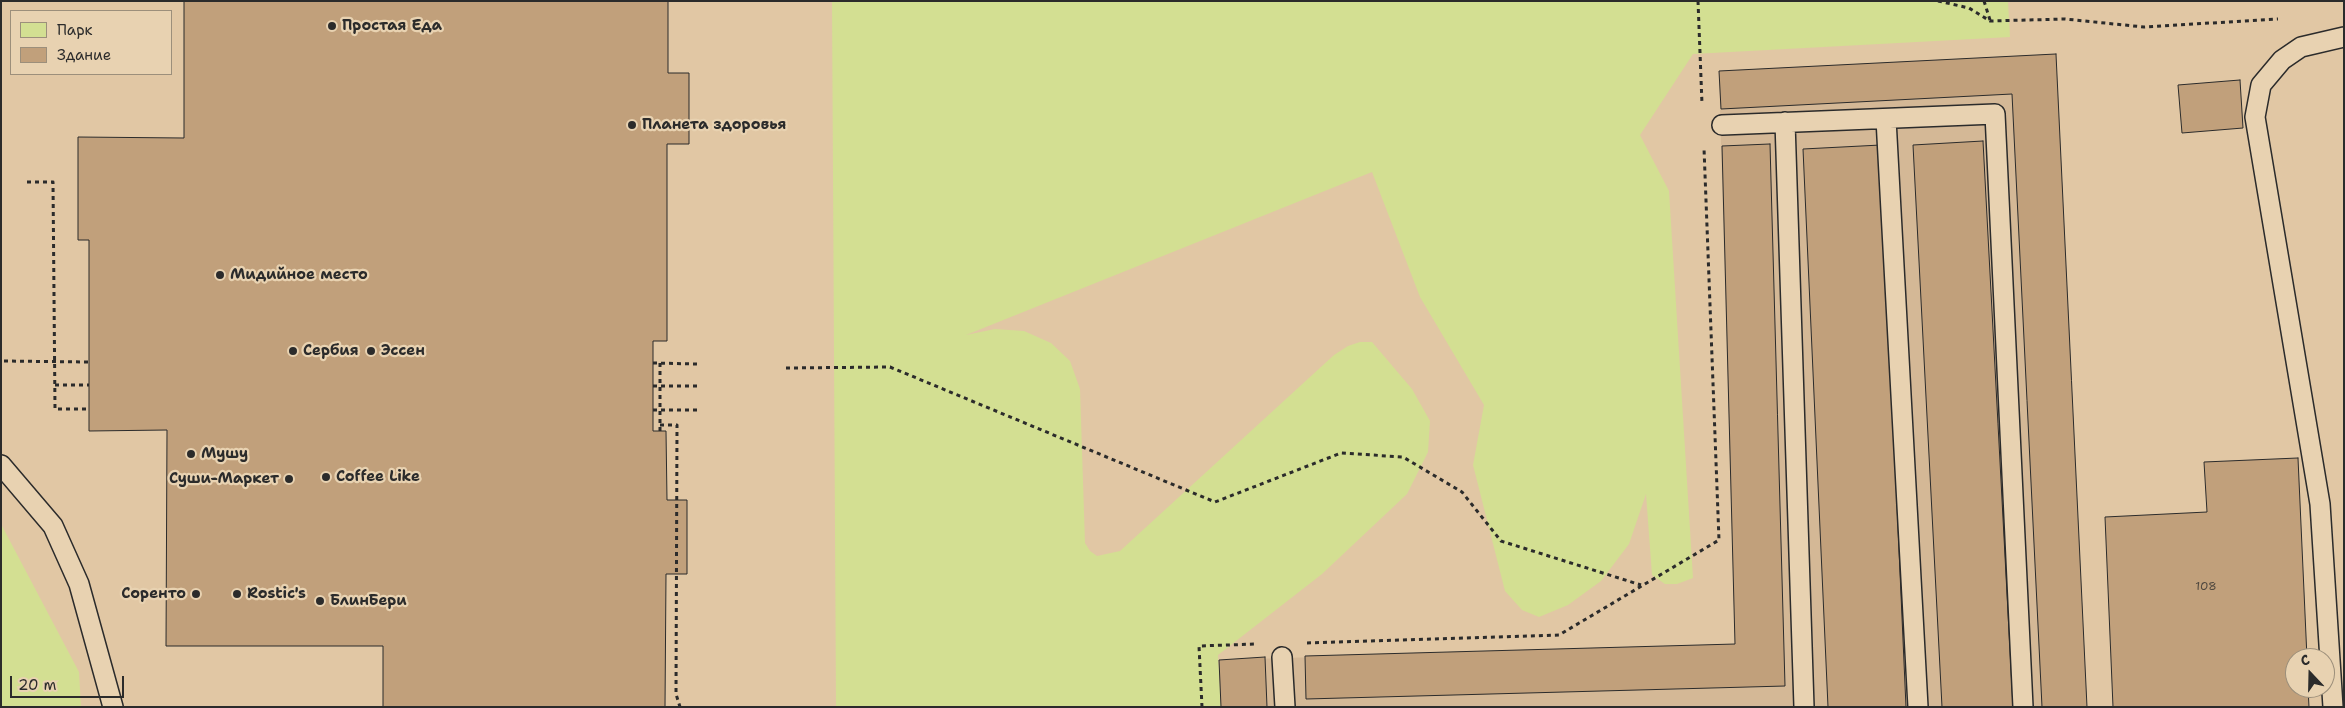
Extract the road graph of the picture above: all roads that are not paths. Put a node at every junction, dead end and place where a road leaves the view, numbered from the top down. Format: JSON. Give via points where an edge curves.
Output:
{"nodes":[{"id":1,"x":2344,"y":36,"type":"edge"},
{"id":2,"x":1886,"y":119,"type":"junction"},
{"id":3,"x":1785,"y":122,"type":"junction"},
{"id":4,"x":1722,"y":125,"type":"dead end"},
{"id":5,"x":1,"y":465,"type":"edge"},
{"id":6,"x":1282,"y":657,"type":"dead end"},
{"id":7,"x":112,"y":707,"type":"edge"},
{"id":8,"x":1285,"y":707,"type":"edge"},
{"id":9,"x":1800,"y":707,"type":"edge"},
{"id":10,"x":1804,"y":707,"type":"edge"},
{"id":11,"x":1918,"y":707,"type":"edge"},
{"id":12,"x":2023,"y":707,"type":"edge"},
{"id":13,"x":2333,"y":707,"type":"edge"}],
"edges":[{"from":1,"to":13,"type":"lane","via":[[2301,47],[2282,60],[2261,85],[2255,117],[2320,504]]},
{"from":2,"to":3,"type":"lane"},
{"from":2,"to":11,"type":"lane"},
{"from":2,"to":12,"type":"lane","via":[[1995,114]]},
{"from":3,"to":4,"type":"lane"},
{"from":3,"to":10,"type":"lane"},
{"from":5,"to":7,"type":"lane","via":[[53,526],[80,584]]},
{"from":6,"to":8,"type":"lane"},
{"from":9,"to":10,"type":"lane"}]}
